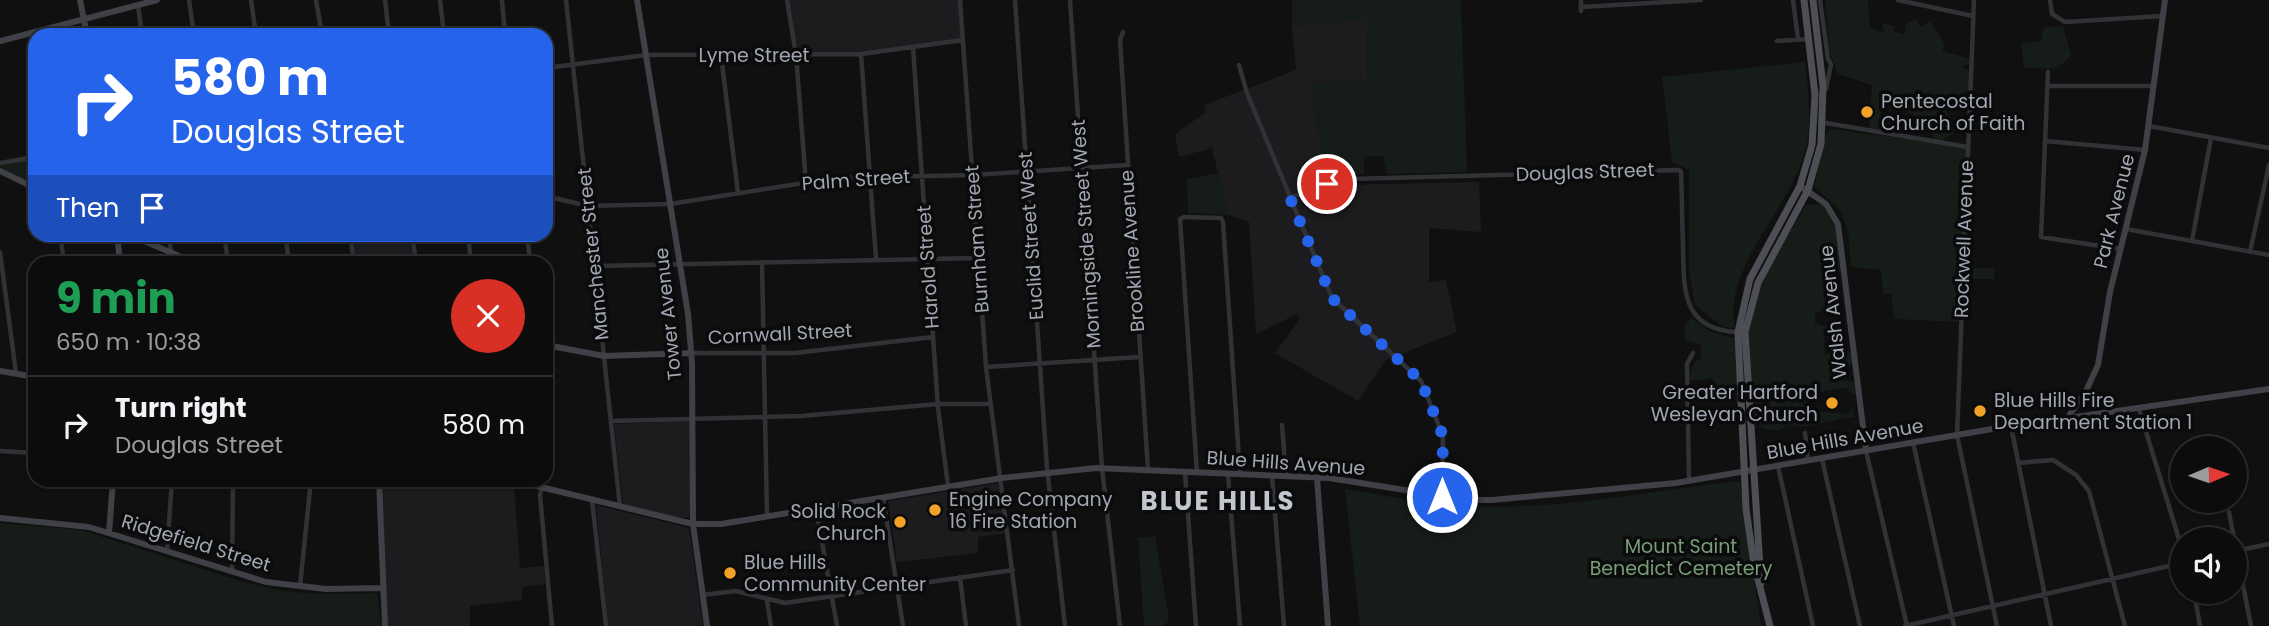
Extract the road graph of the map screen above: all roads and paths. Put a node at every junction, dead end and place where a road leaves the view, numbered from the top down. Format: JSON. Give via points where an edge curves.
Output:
{"nodes":[{"id":1,"x":80,"y":0,"type":"edge"},
{"id":2,"x":157,"y":0,"type":"edge"},
{"id":3,"x":189,"y":0,"type":"edge"},
{"id":4,"x":251,"y":0,"type":"edge"},
{"id":5,"x":316,"y":0,"type":"edge"},
{"id":6,"x":385,"y":0,"type":"edge"},
{"id":7,"x":440,"y":0,"type":"edge"},
{"id":8,"x":502,"y":0,"type":"edge"},
{"id":9,"x":566,"y":0,"type":"edge"},
{"id":10,"x":637,"y":0,"type":"edge"},
{"id":11,"x":787,"y":0,"type":"edge"},
{"id":12,"x":960,"y":0,"type":"edge"},
{"id":13,"x":1014,"y":0,"type":"edge"},
{"id":14,"x":1070,"y":0,"type":"edge"},
{"id":15,"x":1581,"y":0,"type":"edge"},
{"id":16,"x":1701,"y":0,"type":"edge"},
{"id":17,"x":1793,"y":0,"type":"edge"},
{"id":18,"x":1804,"y":0,"type":"edge"},
{"id":19,"x":1813,"y":0,"type":"edge"},
{"id":20,"x":1821,"y":0,"type":"edge"},
{"id":21,"x":1898,"y":0,"type":"edge"},
{"id":22,"x":1974,"y":0,"type":"edge"},
{"id":23,"x":2050,"y":0,"type":"edge"},
{"id":24,"x":2165,"y":0,"type":"edge"},
{"id":25,"x":138,"y":5,"type":"junction"},
{"id":26,"x":1973,"y":16,"type":"junction"},
{"id":27,"x":2163,"y":16,"type":"junction"},
{"id":28,"x":85,"y":20,"type":"junction"},
{"id":29,"x":52,"y":28,"type":"edge"},
{"id":30,"x":87,"y":28,"type":"edge"},
{"id":31,"x":141,"y":28,"type":"edge"},
{"id":32,"x":193,"y":28,"type":"edge"},
{"id":33,"x":255,"y":28,"type":"edge"},
{"id":34,"x":321,"y":28,"type":"edge"},
{"id":35,"x":388,"y":28,"type":"edge"},
{"id":36,"x":443,"y":28,"type":"edge"},
{"id":37,"x":504,"y":28,"type":"edge"},
{"id":38,"x":1123,"y":32,"type":"dead end"},
{"id":39,"x":28,"y":34,"type":"edge"},
{"id":40,"x":1798,"y":39,"type":"junction"},
{"id":41,"x":1809,"y":39,"type":"junction"},
{"id":42,"x":963,"y":40,"type":"junction"},
{"id":43,"x":0,"y":41,"type":"edge"},
{"id":44,"x":1777,"y":41,"type":"dead end"},
{"id":45,"x":913,"y":47,"type":"junction"},
{"id":46,"x":861,"y":54,"type":"junction"},
{"id":47,"x":646,"y":55,"type":"junction"},
{"id":48,"x":721,"y":55,"type":"junction"},
{"id":49,"x":796,"y":55,"type":"junction"},
{"id":50,"x":572,"y":65,"type":"junction"},
{"id":51,"x":1240,"y":65,"type":"dead end"},
{"id":52,"x":553,"y":67,"type":"edge"},
{"id":53,"x":2048,"y":72,"type":"dead end"},
{"id":54,"x":2048,"y":86,"type":"junction"},
{"id":55,"x":2154,"y":86,"type":"junction"},
{"id":56,"x":1824,"y":97,"type":"junction"},
{"id":57,"x":1819,"y":122,"type":"junction"},
{"id":58,"x":2149,"y":126,"type":"junction"},
{"id":59,"x":2211,"y":138,"type":"junction"},
{"id":60,"x":2045,"y":141,"type":"junction"},
{"id":61,"x":1968,"y":147,"type":"junction"},
{"id":62,"x":2269,"y":148,"type":"edge"},
{"id":63,"x":2146,"y":150,"type":"junction"},
{"id":64,"x":28,"y":158,"type":"edge"},
{"id":65,"x":0,"y":163,"type":"edge"},
{"id":66,"x":1126,"y":165,"type":"junction"},
{"id":67,"x":2269,"y":165,"type":"edge"},
{"id":68,"x":1082,"y":168,"type":"junction"},
{"id":69,"x":0,"y":171,"type":"edge"},
{"id":70,"x":1027,"y":172,"type":"junction"},
{"id":71,"x":973,"y":175,"type":"junction"},
{"id":72,"x":922,"y":176,"type":"junction"},
{"id":73,"x":870,"y":177,"type":"junction"},
{"id":74,"x":806,"y":183,"type":"junction"},
{"id":75,"x":28,"y":185,"type":"edge"},
{"id":76,"x":1804,"y":188,"type":"junction"},
{"id":77,"x":738,"y":193,"type":"junction"},
{"id":78,"x":553,"y":198,"type":"edge"},
{"id":79,"x":1290,"y":198,"type":"junction"},
{"id":80,"x":670,"y":204,"type":"junction"},
{"id":81,"x":588,"y":206,"type":"junction"},
{"id":82,"x":2126,"y":229,"type":"junction"},
{"id":83,"x":2192,"y":241,"type":"junction"},
{"id":84,"x":145,"y":242,"type":"edge"},
{"id":85,"x":170,"y":242,"type":"edge"},
{"id":86,"x":2120,"y":249,"type":"junction"},
{"id":87,"x":2250,"y":252,"type":"junction"},
{"id":88,"x":0,"y":253,"type":"edge"},
{"id":89,"x":171,"y":254,"type":"junction"},
{"id":90,"x":2269,"y":255,"type":"edge"},
{"id":91,"x":176,"y":256,"type":"edge"},
{"id":92,"x":928,"y":258,"type":"junction"},
{"id":93,"x":979,"y":258,"type":"junction"},
{"id":94,"x":876,"y":259,"type":"junction"},
{"id":95,"x":762,"y":262,"type":"junction"},
{"id":96,"x":680,"y":264,"type":"junction"},
{"id":97,"x":594,"y":266,"type":"junction"},
{"id":98,"x":1742,"y":332,"type":"junction"},
{"id":99,"x":933,"y":337,"type":"junction"},
{"id":100,"x":553,"y":346,"type":"edge"},
{"id":101,"x":692,"y":353,"type":"junction"},
{"id":102,"x":1693,"y":353,"type":"dead end"},
{"id":103,"x":764,"y":354,"type":"junction"},
{"id":104,"x":604,"y":356,"type":"junction"},
{"id":105,"x":1139,"y":357,"type":"junction"},
{"id":106,"x":1095,"y":360,"type":"junction"},
{"id":107,"x":1040,"y":364,"type":"junction"},
{"id":108,"x":986,"y":367,"type":"junction"},
{"id":109,"x":0,"y":370,"type":"edge"},
{"id":110,"x":16,"y":373,"type":"junction"},
{"id":111,"x":28,"y":376,"type":"edge"},
{"id":112,"x":2269,"y":389,"type":"edge"},
{"id":113,"x":938,"y":404,"type":"junction"},
{"id":114,"x":991,"y":404,"type":"junction"},
{"id":115,"x":2139,"y":409,"type":"junction"},
{"id":116,"x":765,"y":417,"type":"junction"},
{"id":117,"x":693,"y":418,"type":"junction"},
{"id":118,"x":2066,"y":420,"type":"junction"},
{"id":119,"x":611,"y":421,"type":"junction"},
{"id":120,"x":1282,"y":425,"type":"dead end"},
{"id":121,"x":2011,"y":426,"type":"junction"},
{"id":122,"x":1805,"y":433,"type":"dead end"},
{"id":123,"x":1957,"y":435,"type":"junction"},
{"id":124,"x":1913,"y":442,"type":"junction"},
{"id":125,"x":0,"y":451,"type":"edge"},
{"id":126,"x":1866,"y":451,"type":"junction"},
{"id":127,"x":28,"y":453,"type":"edge"},
{"id":128,"x":1822,"y":459,"type":"junction"},
{"id":129,"x":1808,"y":461,"type":"junction"},
{"id":130,"x":2018,"y":463,"type":"junction"},
{"id":131,"x":1778,"y":466,"type":"junction"},
{"id":132,"x":1102,"y":468,"type":"junction"},
{"id":133,"x":1148,"y":471,"type":"junction"},
{"id":134,"x":1185,"y":472,"type":"junction"},
{"id":135,"x":1748,"y":472,"type":"junction"},
{"id":136,"x":1047,"y":473,"type":"junction"},
{"id":137,"x":1197,"y":473,"type":"junction"},
{"id":138,"x":1228,"y":474,"type":"junction"},
{"id":139,"x":1240,"y":474,"type":"junction"},
{"id":140,"x":1272,"y":476,"type":"junction"},
{"id":141,"x":1286,"y":476,"type":"junction"},
{"id":142,"x":1002,"y":478,"type":"junction"},
{"id":143,"x":1317,"y":478,"type":"junction"},
{"id":144,"x":1689,"y":481,"type":"junction"},
{"id":145,"x":948,"y":486,"type":"junction"},
{"id":146,"x":112,"y":487,"type":"edge"},
{"id":147,"x":172,"y":487,"type":"edge"},
{"id":148,"x":233,"y":487,"type":"edge"},
{"id":149,"x":310,"y":487,"type":"edge"},
{"id":150,"x":379,"y":487,"type":"edge"},
{"id":151,"x":542,"y":487,"type":"edge"},
{"id":152,"x":553,"y":487,"type":"edge"},
{"id":153,"x":1442,"y":497,"type":"junction"},
{"id":154,"x":883,"y":498,"type":"junction"},
{"id":155,"x":592,"y":500,"type":"junction"},
{"id":156,"x":620,"y":508,"type":"junction"},
{"id":157,"x":816,"y":508,"type":"junction"},
{"id":158,"x":767,"y":516,"type":"junction"},
{"id":159,"x":0,"y":518,"type":"edge"},
{"id":160,"x":693,"y":524,"type":"junction"},
{"id":161,"x":2175,"y":527,"type":"edge"},
{"id":162,"x":109,"y":533,"type":"junction"},
{"id":163,"x":2269,"y":544,"type":"edge"},
{"id":164,"x":2247,"y":549,"type":"edge"},
{"id":165,"x":167,"y":551,"type":"junction"},
{"id":166,"x":2170,"y":566,"type":"edge"},
{"id":167,"x":1013,"y":570,"type":"junction"},
{"id":168,"x":232,"y":572,"type":"junction"},
{"id":169,"x":960,"y":577,"type":"junction"},
{"id":170,"x":2111,"y":580,"type":"junction"},
{"id":171,"x":897,"y":585,"type":"junction"},
{"id":172,"x":300,"y":587,"type":"junction"},
{"id":173,"x":383,"y":588,"type":"junction"},
{"id":174,"x":2043,"y":594,"type":"junction"},
{"id":175,"x":702,"y":595,"type":"junction"},
{"id":176,"x":831,"y":596,"type":"junction"},
{"id":177,"x":767,"y":601,"type":"junction"},
{"id":178,"x":2196,"y":604,"type":"edge"},
{"id":179,"x":2246,"y":604,"type":"edge"},
{"id":180,"x":1993,"y":606,"type":"junction"},
{"id":181,"x":1952,"y":615,"type":"junction"},
{"id":182,"x":384,"y":626,"type":"edge"},
{"id":183,"x":552,"y":626,"type":"edge"},
{"id":184,"x":606,"y":626,"type":"edge"},
{"id":185,"x":706,"y":626,"type":"edge"},
{"id":186,"x":771,"y":626,"type":"edge"},
{"id":187,"x":837,"y":626,"type":"edge"},
{"id":188,"x":903,"y":626,"type":"edge"},
{"id":189,"x":966,"y":626,"type":"edge"},
{"id":190,"x":1019,"y":626,"type":"edge"},
{"id":191,"x":1065,"y":626,"type":"edge"},
{"id":192,"x":1120,"y":626,"type":"edge"},
{"id":193,"x":1195,"y":626,"type":"edge"},
{"id":194,"x":1240,"y":626,"type":"edge"},
{"id":195,"x":1284,"y":626,"type":"edge"},
{"id":196,"x":1328,"y":626,"type":"edge"},
{"id":197,"x":1770,"y":626,"type":"edge"},
{"id":198,"x":1813,"y":626,"type":"edge"},
{"id":199,"x":1860,"y":626,"type":"edge"},
{"id":200,"x":1906,"y":626,"type":"edge"},
{"id":201,"x":1954,"y":626,"type":"edge"},
{"id":202,"x":1997,"y":626,"type":"edge"},
{"id":203,"x":2051,"y":626,"type":"edge"},
{"id":204,"x":2125,"y":626,"type":"edge"},
{"id":205,"x":2200,"y":626,"type":"edge"},
{"id":206,"x":2251,"y":626,"type":"edge"}],
"edges":[{"from":1,"to":28,"type":"main road"},
{"from":2,"to":25,"type":"main road"},
{"from":3,"to":32,"type":"street"},
{"from":4,"to":33,"type":"street"},
{"from":5,"to":34,"type":"street"},
{"from":6,"to":35,"type":"street"},
{"from":7,"to":36,"type":"street"},
{"from":8,"to":37,"type":"street"},
{"from":9,"to":50,"type":"street","name":"Manchester Street"},
{"from":10,"to":47,"type":"main road","name":"Tower Avenue"},
{"from":11,"to":49,"type":"street"},
{"from":12,"to":42,"type":"street","name":"Burnham Street"},
{"from":13,"to":70,"type":"street","name":"Euclid Street West"},
{"from":14,"to":68,"type":"street","name":"Morningside Street West"},
{"from":15,"to":16,"type":"street","via":[[1581,9]]},
{"from":17,"to":40,"type":"street"},
{"from":18,"to":41,"type":"main road"},
{"from":19,"to":56,"type":"main road"},
{"from":20,"to":56,"type":"street","via":[[1831,64]]},
{"from":21,"to":26,"type":"street"},
{"from":22,"to":26,"type":"street","name":"Rockwell Avenue"},
{"from":23,"to":27,"type":"street","via":[[2052,14],[2065,22]]},
{"from":24,"to":27,"type":"main road","name":"Park Avenue"},
{"from":25,"to":28,"type":"main road"},
{"from":25,"to":31,"type":"street"},
{"from":26,"to":61,"type":"street","name":"Rockwell Avenue"},
{"from":27,"to":55,"type":"main road","name":"Park Avenue"},
{"from":28,"to":29,"type":"main road"},
{"from":28,"to":30,"type":"main road"},
{"from":38,"to":66,"type":"street","name":"Brookline Avenue"},
{"from":39,"to":43,"type":"main road"},
{"from":40,"to":41,"type":"street"},
{"from":40,"to":44,"type":"street"},
{"from":41,"to":57,"type":"main road"},
{"from":42,"to":45,"type":"street","name":"Lyme Street"},
{"from":42,"to":71,"type":"street","name":"Burnham Street"},
{"from":45,"to":46,"type":"street","name":"Lyme Street"},
{"from":45,"to":72,"type":"street","name":"Harold Street"},
{"from":46,"to":49,"type":"street","name":"Lyme Street"},
{"from":46,"to":73,"type":"street"},
{"from":47,"to":48,"type":"street","name":"Lyme Street"},
{"from":47,"to":50,"type":"street","name":"Lyme Street"},
{"from":47,"to":80,"type":"main road","name":"Tower Avenue"},
{"from":48,"to":49,"type":"street","name":"Lyme Street"},
{"from":48,"to":77,"type":"street"},
{"from":49,"to":74,"type":"street"},
{"from":50,"to":52,"type":"street","name":"Lyme Street"},
{"from":50,"to":81,"type":"street","name":"Manchester Street"},
{"from":51,"to":79,"type":"street"},
{"from":53,"to":54,"type":"street"},
{"from":54,"to":55,"type":"street"},
{"from":54,"to":60,"type":"street"},
{"from":55,"to":58,"type":"main road","name":"Park Avenue"},
{"from":56,"to":57,"type":"main road"},
{"from":57,"to":61,"type":"street"},
{"from":57,"to":76,"type":"main road"},
{"from":58,"to":59,"type":"street"},
{"from":58,"to":63,"type":"main road","name":"Park Avenue"},
{"from":59,"to":62,"type":"street"},
{"from":59,"to":83,"type":"street"},
{"from":60,"to":63,"type":"street"},
{"from":60,"to":86,"type":"street","via":[[2041,237]]},
{"from":61,"to":123,"type":"street","name":"Rockwell Avenue"},
{"from":63,"to":82,"type":"main road","name":"Park Avenue"},
{"from":64,"to":65,"type":"street"},
{"from":66,"to":68,"type":"street","name":"Palm Street"},
{"from":66,"to":105,"type":"street","name":"Brookline Avenue"},
{"from":67,"to":87,"type":"street"},
{"from":68,"to":70,"type":"street","name":"Palm Street"},
{"from":68,"to":106,"type":"street","name":"Morningside Street West"},
{"from":69,"to":75,"type":"main road"},
{"from":70,"to":71,"type":"street","name":"Palm Street"},
{"from":70,"to":107,"type":"street","name":"Euclid Street West"},
{"from":71,"to":72,"type":"street","name":"Palm Street"},
{"from":71,"to":93,"type":"street","name":"Burnham Street"},
{"from":72,"to":73,"type":"street","name":"Palm Street"},
{"from":72,"to":92,"type":"street","name":"Harold Street"},
{"from":73,"to":74,"type":"street","name":"Palm Street"},
{"from":73,"to":94,"type":"street"},
{"from":74,"to":77,"type":"street","name":"Palm Street"},
{"from":76,"to":98,"type":"main road","via":[[1754,271],[1741,307]]},
{"from":76,"to":126,"type":"main road","name":"Walsh Avenue","via":[[1834,214],[1843,243]]},
{"from":77,"to":80,"type":"street","name":"Palm Street"},
{"from":78,"to":81,"type":"street","name":"Palm Street"},
{"from":79,"to":98,"type":"street","name":"Douglas Street","via":[[1349,179],[1679,170],[1686,298],[1703,323]]},
{"from":79,"to":153,"type":"street","via":[[1332,298],[1421,381],[1443,436]]},
{"from":80,"to":81,"type":"street","name":"Palm Street"},
{"from":80,"to":96,"type":"main road","name":"Tower Avenue"},
{"from":81,"to":97,"type":"street","name":"Manchester Street"},
{"from":82,"to":83,"type":"street"},
{"from":82,"to":86,"type":"main road","name":"Park Avenue"},
{"from":83,"to":87,"type":"street"},
{"from":84,"to":89,"type":"main road"},
{"from":85,"to":89,"type":"street"},
{"from":86,"to":118,"type":"main road","name":"Park Avenue","via":[[2098,365]]},
{"from":87,"to":90,"type":"street"},
{"from":88,"to":110,"type":"street"},
{"from":89,"to":91,"type":"main road"},
{"from":92,"to":93,"type":"street"},
{"from":92,"to":94,"type":"street"},
{"from":92,"to":99,"type":"street","name":"Harold Street"},
{"from":93,"to":108,"type":"street","name":"Burnham Street"},
{"from":94,"to":95,"type":"street"},
{"from":95,"to":96,"type":"street"},
{"from":95,"to":103,"type":"street"},
{"from":96,"to":97,"type":"street"},
{"from":96,"to":101,"type":"main road","name":"Tower Avenue"},
{"from":97,"to":104,"type":"street","name":"Manchester Street"},
{"from":98,"to":135,"type":"main road"},
{"from":99,"to":103,"type":"street","name":"Cornwall Street"},
{"from":99,"to":113,"type":"street","name":"Harold Street"},
{"from":100,"to":104,"type":"main road","name":"Cornwall Street"},
{"from":101,"to":103,"type":"street","name":"Cornwall Street"},
{"from":101,"to":104,"type":"main road","name":"Cornwall Street"},
{"from":101,"to":117,"type":"main road","name":"Tower Avenue"},
{"from":102,"to":144,"type":"street","via":[[1687,364]]},
{"from":103,"to":116,"type":"street"},
{"from":104,"to":119,"type":"street","name":"Manchester Street"},
{"from":105,"to":106,"type":"street"},
{"from":105,"to":133,"type":"street","name":"Brookline Avenue"},
{"from":106,"to":107,"type":"street"},
{"from":106,"to":132,"type":"street","name":"Morningside Street West"},
{"from":107,"to":108,"type":"street"},
{"from":107,"to":136,"type":"street","name":"Euclid Street West"},
{"from":108,"to":114,"type":"street","name":"Burnham Street"},
{"from":109,"to":110,"type":"main road"},
{"from":110,"to":111,"type":"main road"},
{"from":112,"to":115,"type":"main road","name":"Blue Hills Avenue"},
{"from":113,"to":114,"type":"street"},
{"from":113,"to":116,"type":"street"},
{"from":113,"to":145,"type":"street","name":"Harold Street"},
{"from":114,"to":142,"type":"street","name":"Burnham Street"},
{"from":115,"to":118,"type":"main road","name":"Blue Hills Avenue"},
{"from":115,"to":161,"type":"street"},
{"from":116,"to":117,"type":"street"},
{"from":116,"to":158,"type":"street"},
{"from":117,"to":119,"type":"street"},
{"from":117,"to":160,"type":"main road","name":"Tower Avenue"},
{"from":118,"to":121,"type":"main road","name":"Blue Hills Avenue"},
{"from":119,"to":156,"type":"street","name":"Manchester Street"},
{"from":120,"to":141,"type":"street"},
{"from":121,"to":123,"type":"main road","name":"Blue Hills Avenue"},
{"from":121,"to":130,"type":"street"},
{"from":122,"to":129,"type":"street"},
{"from":123,"to":124,"type":"main road","name":"Blue Hills Avenue"},
{"from":123,"to":180,"type":"street","name":"Rockwell Avenue"},
{"from":124,"to":126,"type":"main road","name":"Blue Hills Avenue"},
{"from":124,"to":181,"type":"street"},
{"from":125,"to":127,"type":"street"},
{"from":126,"to":128,"type":"main road","name":"Blue Hills Avenue"},
{"from":126,"to":200,"type":"street"},
{"from":128,"to":129,"type":"main road","name":"Blue Hills Avenue"},
{"from":128,"to":199,"type":"street"},
{"from":129,"to":131,"type":"main road","name":"Blue Hills Avenue"},
{"from":130,"to":170,"type":"street","via":[[2053,460],[2084,483],[2094,504]]},
{"from":130,"to":174,"type":"street"},
{"from":131,"to":135,"type":"main road","name":"Blue Hills Avenue"},
{"from":131,"to":198,"type":"street"},
{"from":132,"to":133,"type":"main road","name":"Blue Hills Avenue"},
{"from":132,"to":136,"type":"main road","name":"Blue Hills Avenue"},
{"from":132,"to":192,"type":"street","name":"Morningside Street West"},
{"from":133,"to":134,"type":"main road","name":"Blue Hills Avenue"},
{"from":134,"to":137,"type":"main road","name":"Blue Hills Avenue"},
{"from":134,"to":193,"type":"street"},
{"from":135,"to":144,"type":"main road","name":"Blue Hills Avenue"},
{"from":135,"to":197,"type":"main road","via":[[1749,531]]},
{"from":136,"to":142,"type":"main road","name":"Blue Hills Avenue"},
{"from":136,"to":191,"type":"street","name":"Euclid Street West"},
{"from":137,"to":138,"type":"main road","name":"Blue Hills Avenue"},
{"from":137,"to":139,"type":"street","via":[[1180,219],[1220,218]]},
{"from":138,"to":139,"type":"main road","name":"Blue Hills Avenue"},
{"from":138,"to":194,"type":"street"},
{"from":139,"to":140,"type":"main road","name":"Blue Hills Avenue"},
{"from":140,"to":141,"type":"main road","name":"Blue Hills Avenue"},
{"from":140,"to":195,"type":"street"},
{"from":141,"to":143,"type":"main road","name":"Blue Hills Avenue"},
{"from":142,"to":145,"type":"main road","name":"Blue Hills Avenue"},
{"from":142,"to":167,"type":"street","name":"Burnham Street"},
{"from":143,"to":153,"type":"main road","name":"Blue Hills Avenue"},
{"from":143,"to":196,"type":"main road"},
{"from":144,"to":153,"type":"main road","name":"Blue Hills Avenue","via":[[1492,500]]},
{"from":145,"to":154,"type":"main road","name":"Blue Hills Avenue"},
{"from":146,"to":162,"type":"main road"},
{"from":147,"to":165,"type":"street"},
{"from":148,"to":168,"type":"street"},
{"from":149,"to":172,"type":"street"},
{"from":150,"to":173,"type":"main road"},
{"from":151,"to":183,"type":"street"},
{"from":152,"to":155,"type":"main road","name":"Blue Hills Avenue"},
{"from":154,"to":157,"type":"main road","name":"Blue Hills Avenue"},
{"from":154,"to":171,"type":"street"},
{"from":155,"to":156,"type":"main road","name":"Blue Hills Avenue"},
{"from":155,"to":184,"type":"street"},
{"from":156,"to":160,"type":"main road","name":"Blue Hills Avenue"},
{"from":157,"to":158,"type":"main road","name":"Blue Hills Avenue"},
{"from":157,"to":176,"type":"street"},
{"from":158,"to":160,"type":"main road","name":"Blue Hills Avenue"},
{"from":159,"to":162,"type":"main road","name":"Ridgefield Street","via":[[69,523]]},
{"from":160,"to":175,"type":"main road","name":"Tower Avenue"},
{"from":162,"to":165,"type":"main road","name":"Ridgefield Street"},
{"from":163,"to":164,"type":"street"},
{"from":165,"to":168,"type":"main road","name":"Ridgefield Street"},
{"from":166,"to":170,"type":"street"},
{"from":167,"to":169,"type":"street"},
{"from":167,"to":190,"type":"street","name":"Burnham Street"},
{"from":168,"to":172,"type":"main road","name":"Ridgefield Street"},
{"from":169,"to":171,"type":"street"},
{"from":169,"to":189,"type":"street"},
{"from":170,"to":174,"type":"street"},
{"from":170,"to":204,"type":"street"},
{"from":171,"to":176,"type":"street"},
{"from":171,"to":188,"type":"street"},
{"from":172,"to":173,"type":"main road","name":"Ridgefield Street"},
{"from":173,"to":182,"type":"main road"},
{"from":174,"to":180,"type":"street"},
{"from":174,"to":203,"type":"street"},
{"from":175,"to":177,"type":"street","via":[[736,591]]},
{"from":175,"to":185,"type":"main road","name":"Tower Avenue"},
{"from":176,"to":177,"type":"street"},
{"from":176,"to":187,"type":"street"},
{"from":177,"to":186,"type":"street"},
{"from":178,"to":205,"type":"street"},
{"from":179,"to":206,"type":"street"},
{"from":180,"to":181,"type":"street"},
{"from":180,"to":202,"type":"street","name":"Rockwell Avenue"},
{"from":181,"to":200,"type":"street"},
{"from":181,"to":201,"type":"street"}]}
